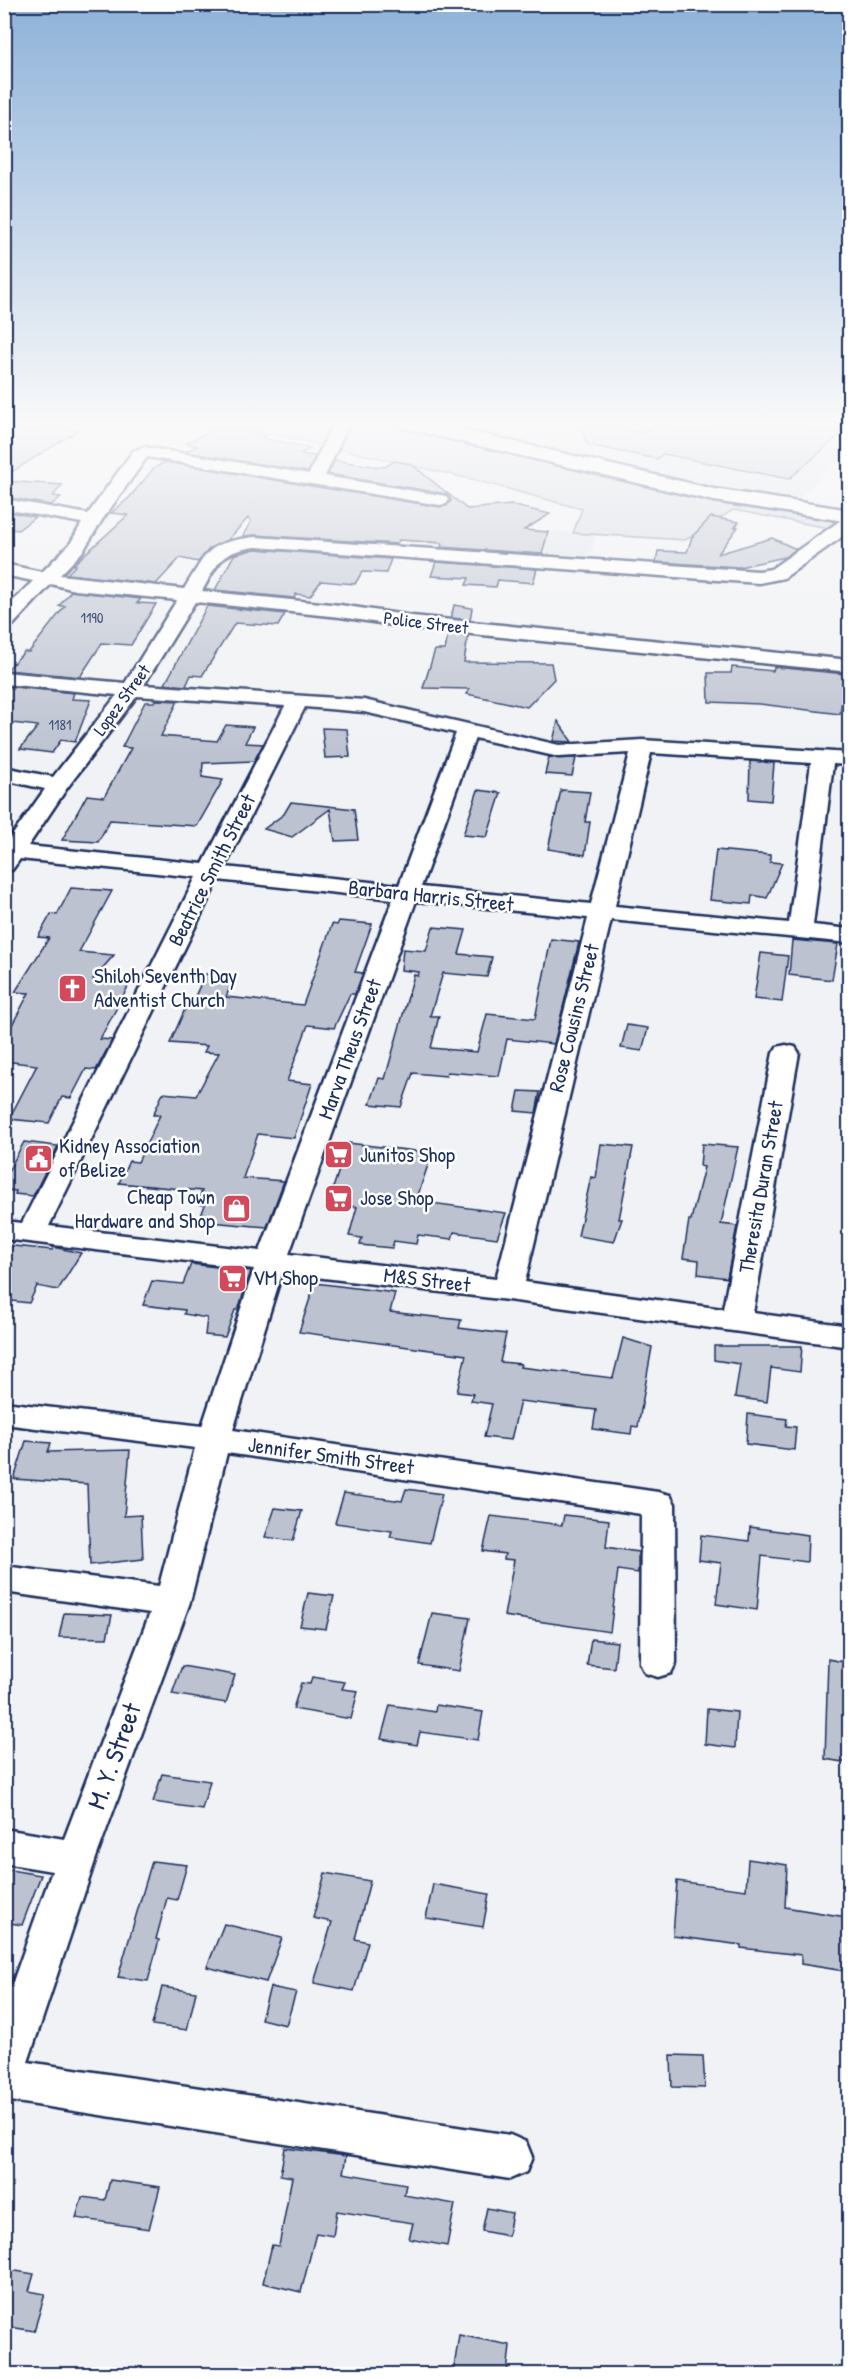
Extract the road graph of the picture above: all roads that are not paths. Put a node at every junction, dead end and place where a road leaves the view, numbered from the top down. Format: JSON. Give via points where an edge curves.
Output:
{"nodes":[{"id":1,"x":84,"y":534,"type":"edge"},
{"id":2,"x":832,"y":534,"type":"edge"},
{"id":3,"x":4,"y":569,"type":"edge"},
{"id":4,"x":48,"y":578,"type":"junction"},
{"id":5,"x":191,"y":597,"type":"junction"},
{"id":6,"x":4,"y":623,"type":"edge"},
{"id":7,"x":849,"y":666,"type":"edge"},
{"id":8,"x":4,"y":678,"type":"edge"},
{"id":9,"x":131,"y":690,"type":"junction"},
{"id":10,"x":298,"y":700,"type":"junction"},
{"id":11,"x":468,"y":729,"type":"junction"},
{"id":12,"x":642,"y":746,"type":"junction"},
{"id":13,"x":823,"y":757,"type":"junction"},
{"id":14,"x":849,"y":759,"type":"edge"},
{"id":15,"x":4,"y":773,"type":"edge"},
{"id":16,"x":58,"y":785,"type":"junction"},
{"id":17,"x":9,"y":858,"type":"edge"},
{"id":18,"x":210,"y":872,"type":"junction"},
{"id":19,"x":407,"y":893,"type":"junction"},
{"id":20,"x":600,"y":912,"type":"junction"},
{"id":21,"x":800,"y":932,"type":"junction"},
{"id":22,"x":849,"y":936,"type":"edge"},
{"id":23,"x":786,"y":1053,"type":"dead end"},
{"id":24,"x":18,"y":1232,"type":"edge"},
{"id":25,"x":271,"y":1262,"type":"junction"},
{"id":26,"x":508,"y":1290,"type":"junction"},
{"id":27,"x":736,"y":1320,"type":"junction"},
{"id":28,"x":849,"y":1337,"type":"edge"},
{"id":29,"x":4,"y":1413,"type":"edge"},
{"id":30,"x":214,"y":1439,"type":"junction"},
{"id":31,"x":4,"y":1579,"type":"edge"},
{"id":32,"x":172,"y":1602,"type":"junction"},
{"id":33,"x":658,"y":1663,"type":"dead end"},
{"id":34,"x":4,"y":1846,"type":"edge"},
{"id":35,"x":76,"y":1858,"type":"junction"},
{"id":36,"x":4,"y":2070,"type":"edge"},
{"id":37,"x":4,"y":2079,"type":"edge"},
{"id":38,"x":510,"y":2157,"type":"dead end"}],
"edges":[{"from":1,"to":4,"type":"street"},
{"from":2,"to":5,"type":"street","name":"Lopez Street","via":[[777,574],[759,578],[241,542],[216,553]]},
{"from":3,"to":4,"type":"street","name":"Police Street"},
{"from":4,"to":5,"type":"street","name":"Police Street"},
{"from":4,"to":6,"type":"street"},
{"from":5,"to":7,"type":"street","name":"Police Street"},
{"from":5,"to":9,"type":"street","name":"Lopez Street"},
{"from":8,"to":9,"type":"street"},
{"from":9,"to":10,"type":"street"},
{"from":9,"to":16,"type":"street","name":"Lopez Street"},
{"from":10,"to":11,"type":"street","via":[[364,706]]},
{"from":10,"to":18,"type":"street","name":"Beatrice Smith Street"},
{"from":11,"to":12,"type":"street","via":[[559,751]]},
{"from":11,"to":19,"type":"street","name":"Marva Theus Street"},
{"from":12,"to":13,"type":"street"},
{"from":12,"to":20,"type":"street","name":"Rose Cousins Street"},
{"from":13,"to":14,"type":"street"},
{"from":13,"to":21,"type":"street"},
{"from":15,"to":16,"type":"street"},
{"from":16,"to":17,"type":"street","name":"Lopez Street"},
{"from":17,"to":18,"type":"street","name":"Barbara Harris Street"},
{"from":18,"to":19,"type":"street","name":"Barbara Harris Street"},
{"from":18,"to":24,"type":"street","name":"Beatrice Smith Street"},
{"from":19,"to":20,"type":"street","name":"Barbara Harris Street"},
{"from":19,"to":25,"type":"street","name":"Marva Theus Street"},
{"from":20,"to":21,"type":"street","name":"Barbara Harris Street"},
{"from":20,"to":26,"type":"street","name":"Rose Cousins Street"},
{"from":21,"to":22,"type":"street","name":"Barbara Harris Street"},
{"from":23,"to":27,"type":"street","name":"Theresita Duran Street"},
{"from":24,"to":25,"type":"street","name":"M&S Street"},
{"from":25,"to":26,"type":"street","name":"M&S Street"},
{"from":25,"to":30,"type":"street","name":"Marva Theus Street"},
{"from":26,"to":27,"type":"street","name":"M&S Street"},
{"from":27,"to":28,"type":"street","name":"M&S Street"},
{"from":29,"to":30,"type":"street","name":"Jennifer Smith Street"},
{"from":30,"to":32,"type":"street","name":"M. Y. Street"},
{"from":30,"to":33,"type":"street","name":"Jennifer Smith Street","via":[[658,1504]]},
{"from":31,"to":32,"type":"street"},
{"from":32,"to":35,"type":"street","name":"M. Y. Street"},
{"from":34,"to":35,"type":"street"},
{"from":35,"to":36,"type":"street","name":"M. Y. Street"},
{"from":37,"to":38,"type":"street"}]}
